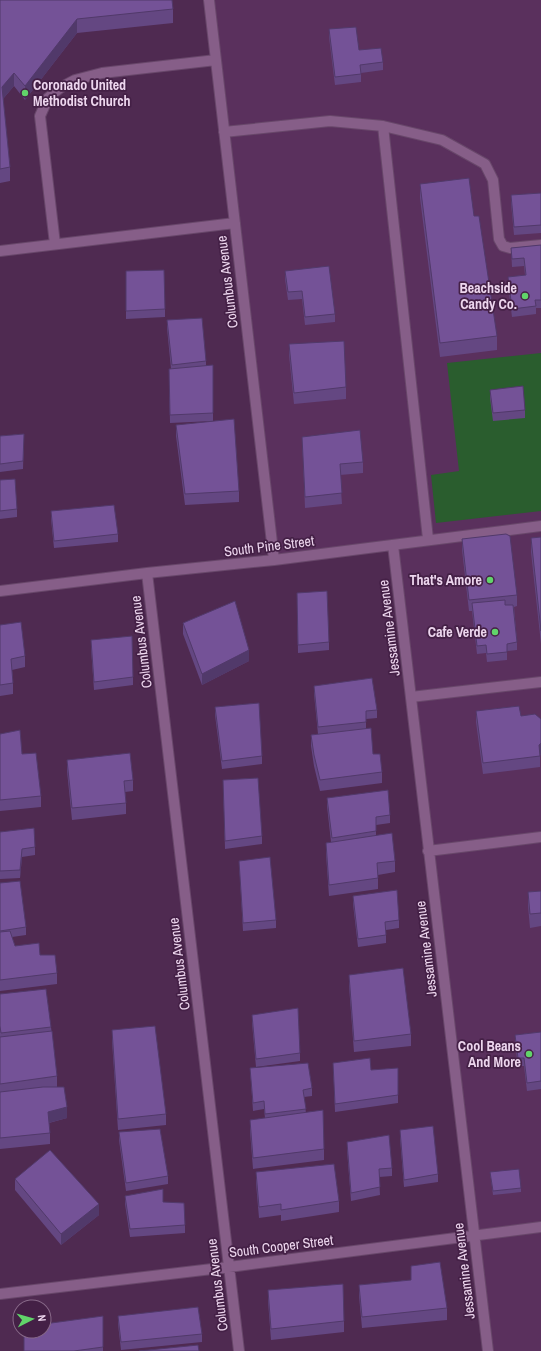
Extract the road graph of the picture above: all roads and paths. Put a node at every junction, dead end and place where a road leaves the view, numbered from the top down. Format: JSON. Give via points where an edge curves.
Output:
{"nodes":[{"id":1,"x":209,"y":0,"type":"edge"},
{"id":2,"x":216,"y":60,"type":"junction"},
{"id":3,"x":383,"y":126,"type":"junction"},
{"id":4,"x":224,"y":132,"type":"junction"},
{"id":5,"x":235,"y":223,"type":"junction"},
{"id":6,"x":55,"y":244,"type":"junction"},
{"id":7,"x":541,"y":245,"type":"edge"},
{"id":8,"x":0,"y":251,"type":"edge"},
{"id":9,"x":541,"y":526,"type":"edge"},
{"id":10,"x":428,"y":540,"type":"junction"},
{"id":11,"x":393,"y":544,"type":"junction"},
{"id":12,"x":274,"y":560,"type":"junction"},
{"id":13,"x":147,"y":573,"type":"junction"},
{"id":14,"x":0,"y":591,"type":"edge"},
{"id":15,"x":541,"y":682,"type":"edge"},
{"id":16,"x":411,"y":697,"type":"junction"},
{"id":17,"x":537,"y":838,"type":"edge"},
{"id":18,"x":428,"y":851,"type":"junction"},
{"id":19,"x":541,"y":1227,"type":"edge"},
{"id":20,"x":473,"y":1235,"type":"junction"},
{"id":21,"x":229,"y":1267,"type":"junction"},
{"id":22,"x":0,"y":1294,"type":"edge"},
{"id":23,"x":238,"y":1351,"type":"edge"},
{"id":24,"x":488,"y":1351,"type":"edge"}],
"edges":[{"from":1,"to":2,"type":"street","name":"Columbus Avenue"},
{"from":2,"to":4,"type":"street","name":"Columbus Avenue"},
{"from":2,"to":6,"type":"street","via":[[102,73],[75,80],[48,98],[40,116]]},
{"from":3,"to":4,"type":"street","via":[[330,121]]},
{"from":3,"to":7,"type":"street","via":[[442,140],[485,164],[493,180],[499,239],[503,246],[510,248]]},
{"from":3,"to":10,"type":"street"},
{"from":4,"to":5,"type":"street","name":"Columbus Avenue"},
{"from":5,"to":6,"type":"street"},
{"from":5,"to":12,"type":"street","name":"Columbus Avenue"},
{"from":6,"to":8,"type":"street"},
{"from":9,"to":10,"type":"street","name":"South Pine Street"},
{"from":10,"to":11,"type":"street","name":"South Pine Street"},
{"from":11,"to":12,"type":"street","name":"South Pine Street"},
{"from":11,"to":16,"type":"street","name":"Jessamine Avenue"},
{"from":12,"to":13,"type":"street","name":"South Pine Street"},
{"from":13,"to":14,"type":"street","name":"South Pine Street"},
{"from":13,"to":21,"type":"street","name":"Columbus Avenue"},
{"from":15,"to":16,"type":"street"},
{"from":16,"to":18,"type":"street","name":"Jessamine Avenue"},
{"from":17,"to":18,"type":"street"},
{"from":18,"to":20,"type":"street","name":"Jessamine Avenue"},
{"from":19,"to":20,"type":"street","name":"South Cooper Street"},
{"from":20,"to":21,"type":"street","name":"South Cooper Street"},
{"from":20,"to":24,"type":"street","name":"Jessamine Avenue"},
{"from":21,"to":22,"type":"street","name":"South Cooper Street"},
{"from":21,"to":23,"type":"street","name":"Columbus Avenue"}]}
